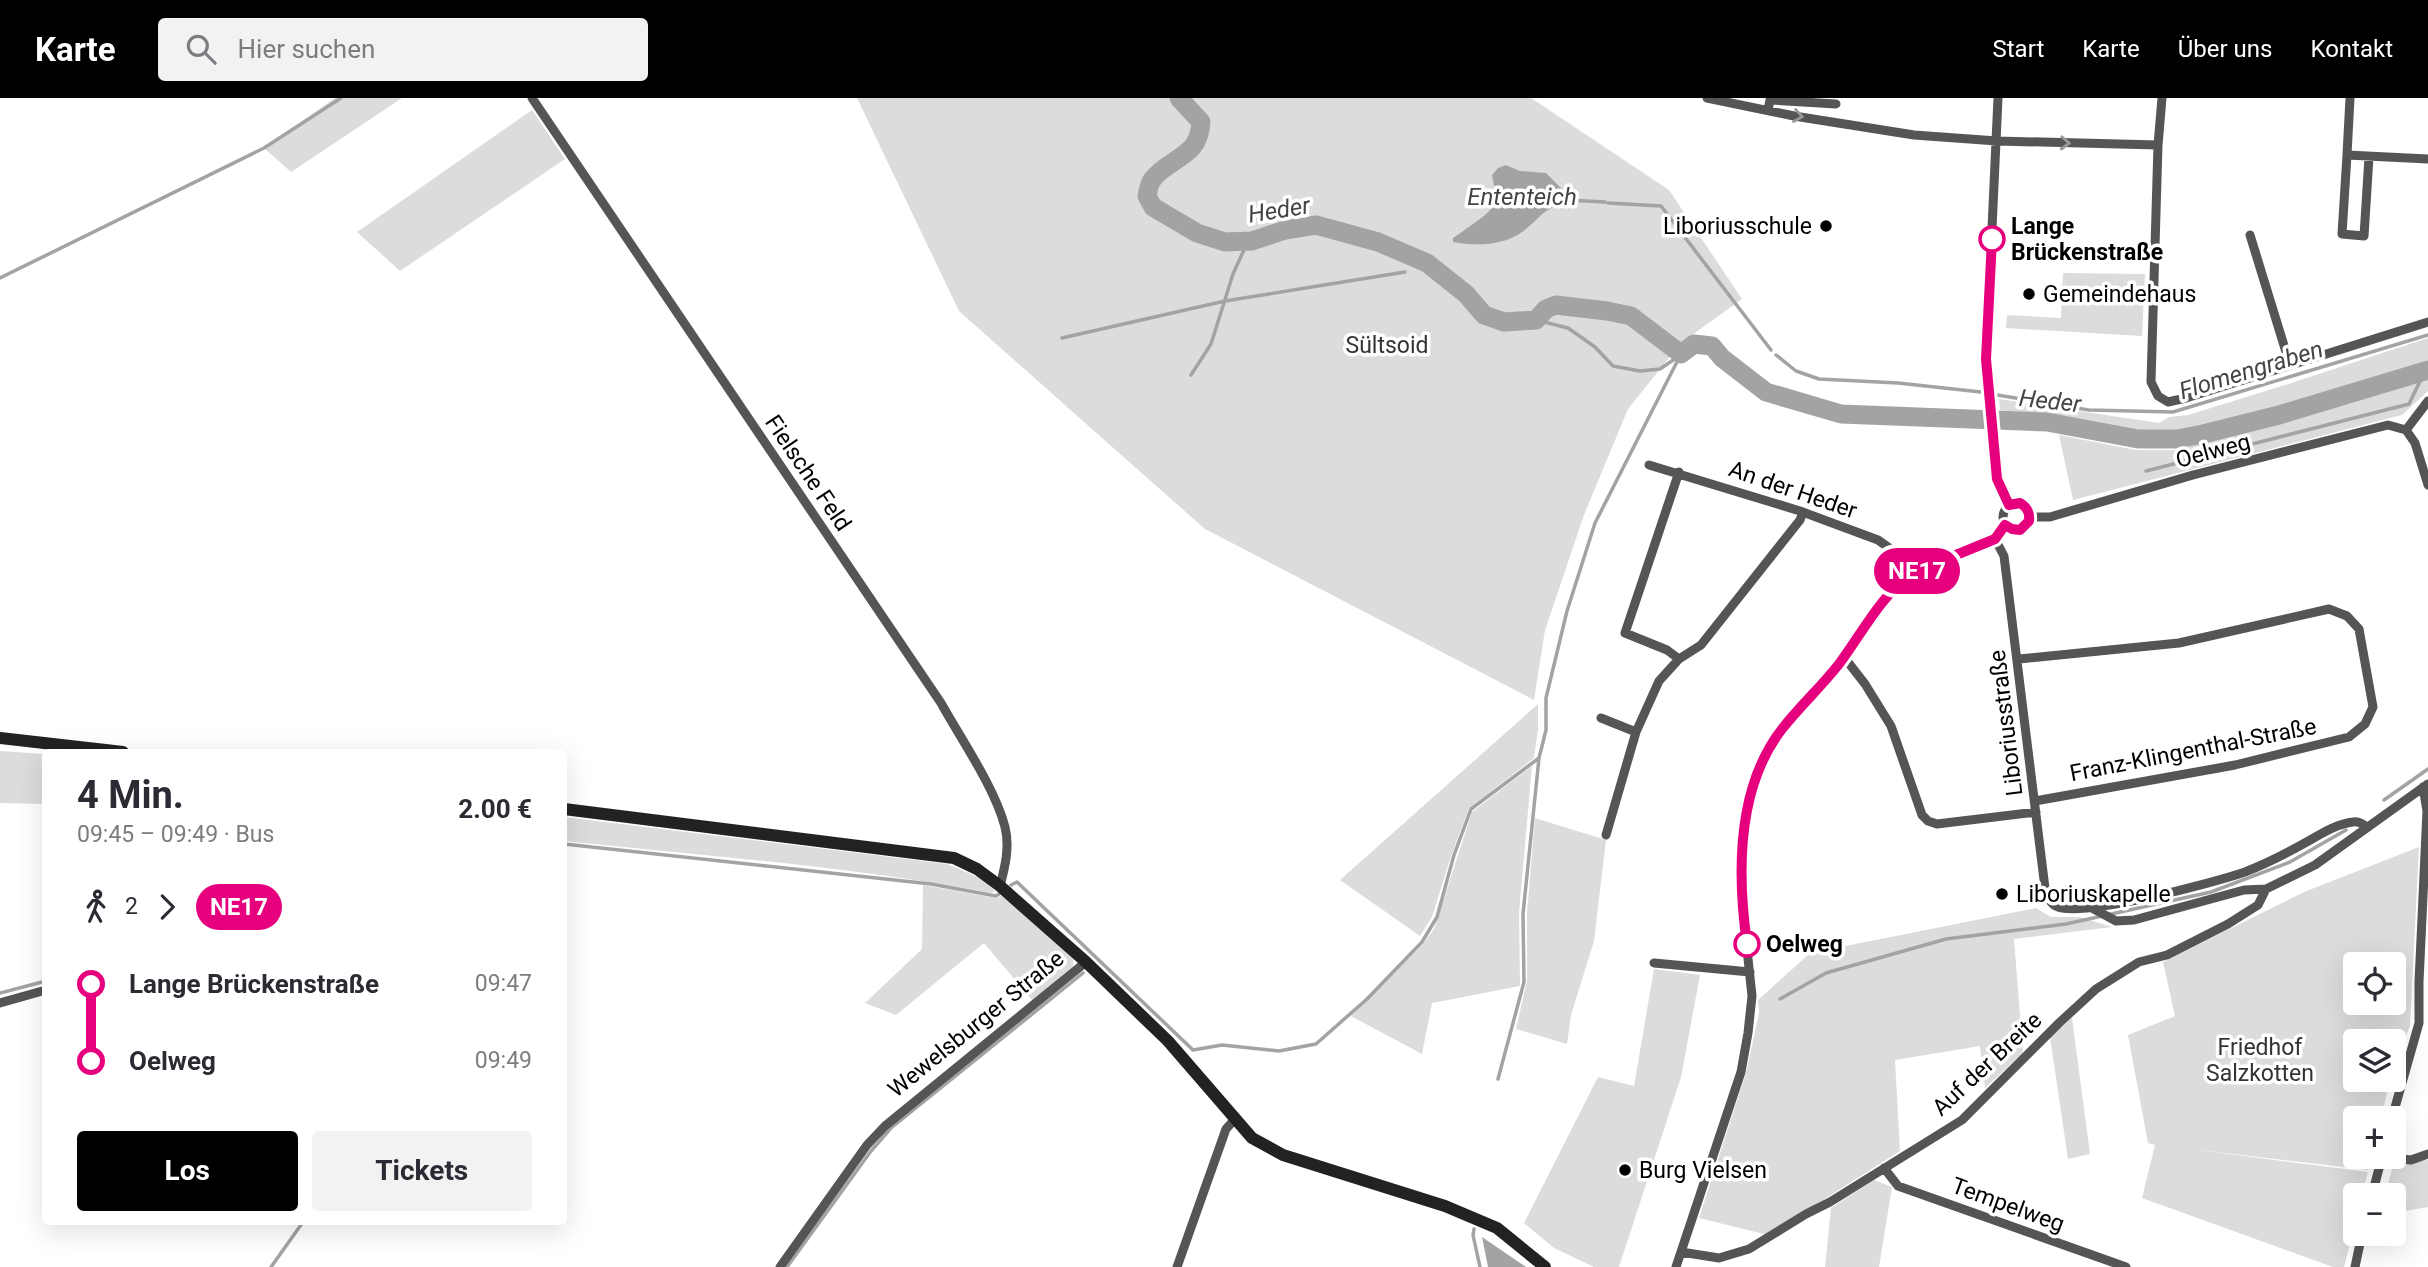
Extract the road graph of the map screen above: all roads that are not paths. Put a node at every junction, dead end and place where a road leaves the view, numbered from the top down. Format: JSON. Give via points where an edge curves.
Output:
{"nodes":[{"id":1,"x":532,"y":98,"type":"edge"},
{"id":2,"x":1707,"y":98,"type":"edge"},
{"id":3,"x":1998,"y":98,"type":"edge"},
{"id":4,"x":2162,"y":98,"type":"edge"},
{"id":5,"x":2350,"y":98,"type":"edge"},
{"id":6,"x":1836,"y":101,"type":"edge"},
{"id":7,"x":1768,"y":110,"type":"junction"},
{"id":8,"x":1835,"y":121,"type":"junction"},
{"id":9,"x":1997,"y":141,"type":"junction"},
{"id":10,"x":2158,"y":145,"type":"junction"},
{"id":11,"x":2347,"y":155,"type":"junction"},
{"id":12,"x":2369,"y":156,"type":"junction"},
{"id":13,"x":2428,"y":159,"type":"edge"},
{"id":14,"x":2250,"y":234,"type":"dead end"},
{"id":15,"x":2428,"y":323,"type":"edge"},
{"id":16,"x":2290,"y":365,"type":"junction"},
{"id":17,"x":2428,"y":401,"type":"edge"},
{"id":18,"x":2406,"y":430,"type":"junction"},
{"id":19,"x":1649,"y":465,"type":"dead end"},
{"id":20,"x":1679,"y":472,"type":"junction"},
{"id":21,"x":2428,"y":485,"type":"edge"},
{"id":22,"x":2009,"y":505,"type":"junction"},
{"id":23,"x":1803,"y":512,"type":"junction"},
{"id":24,"x":2029,"y":517,"type":"junction"},
{"id":25,"x":2005,"y":525,"type":"junction"},
{"id":26,"x":1995,"y":539,"type":"junction"},
{"id":27,"x":1912,"y":573,"type":"junction"},
{"id":28,"x":1844,"y":657,"type":"junction"},
{"id":29,"x":1679,"y":659,"type":"junction"},
{"id":30,"x":2019,"y":659,"type":"junction"},
{"id":31,"x":1601,"y":718,"type":"dead end"},
{"id":32,"x":1636,"y":732,"type":"junction"},
{"id":33,"x":0,"y":738,"type":"edge"},
{"id":34,"x":97,"y":749,"type":"edge"},
{"id":35,"x":2426,"y":785,"type":"edge"},
{"id":36,"x":2035,"y":801,"type":"junction"},
{"id":37,"x":567,"y":809,"type":"edge"},
{"id":38,"x":2036,"y":812,"type":"junction"},
{"id":39,"x":2367,"y":827,"type":"junction"},
{"id":40,"x":1606,"y":835,"type":"dead end"},
{"id":41,"x":1000,"y":886,"type":"junction"},
{"id":42,"x":2266,"y":889,"type":"junction"},
{"id":43,"x":2425,"y":904,"type":"edge"},
{"id":44,"x":2094,"y":909,"type":"junction"},
{"id":45,"x":1086,"y":962,"type":"junction"},
{"id":46,"x":1654,"y":963,"type":"dead end"},
{"id":47,"x":1750,"y":972,"type":"junction"},
{"id":48,"x":42,"y":991,"type":"edge"},
{"id":49,"x":0,"y":1003,"type":"edge"},
{"id":50,"x":2395,"y":1106,"type":"edge"},
{"id":51,"x":1235,"y":1119,"type":"junction"},
{"id":52,"x":2428,"y":1154,"type":"edge"},
{"id":53,"x":2406,"y":1159,"type":"edge"},
{"id":54,"x":1884,"y":1168,"type":"junction"},
{"id":55,"x":2359,"y":1246,"type":"edge"},
{"id":56,"x":1681,"y":1252,"type":"junction"},
{"id":57,"x":780,"y":1267,"type":"edge"},
{"id":58,"x":1177,"y":1267,"type":"edge"},
{"id":59,"x":1545,"y":1267,"type":"edge"},
{"id":60,"x":1676,"y":1267,"type":"edge"},
{"id":61,"x":2126,"y":1267,"type":"edge"},
{"id":62,"x":2355,"y":1267,"type":"edge"}],
"edges":[{"from":1,"to":41,"type":"street","name":"Fielsche Feld","via":[[941,703],[995,798],[1006,828]]},
{"from":2,"to":7,"type":"street"},
{"from":3,"to":9,"type":"street"},
{"from":4,"to":10,"type":"street"},
{"from":5,"to":11,"type":"street"},
{"from":6,"to":7,"type":"street","via":[[1770,100]]},
{"from":6,"to":8,"type":"street"},
{"from":7,"to":8,"type":"street","one_way":true},
{"from":8,"to":9,"type":"street","via":[[1914,135]]},
{"from":9,"to":10,"type":"street","one_way":true},
{"from":9,"to":22,"type":"street","via":[[1986,359],[1997,479]]},
{"from":10,"to":16,"type":"street","via":[[2151,382],[2158,396],[2168,402]]},
{"from":11,"to":12,"type":"street"},
{"from":11,"to":12,"type":"street","via":[[2342,234],[2364,236]]},
{"from":12,"to":13,"type":"street"},
{"from":14,"to":16,"type":"street"},
{"from":15,"to":16,"type":"street"},
{"from":17,"to":18,"type":"street"},
{"from":18,"to":21,"type":"street","via":[[2416,443]]},
{"from":18,"to":24,"type":"street","name":"Oelweg","via":[[2388,425],[2050,517]]},
{"from":19,"to":20,"type":"street","name":"An der Heder"},
{"from":20,"to":23,"type":"street","name":"An der Heder"},
{"from":20,"to":29,"type":"street","via":[[1625,634]]},
{"from":22,"to":24,"type":"street","via":[[2023,505]]},
{"from":22,"to":25,"type":"street","via":[[2003,514]]},
{"from":23,"to":27,"type":"street","name":"An der Heder","via":[[1878,540]]},
{"from":23,"to":29,"type":"street","via":[[1722,621],[1701,645]]},
{"from":24,"to":25,"type":"street","via":[[2020,530]]},
{"from":25,"to":26,"type":"street"},
{"from":26,"to":27,"type":"street"},
{"from":26,"to":30,"type":"street","name":"Liboriusstraße","via":[[2004,556]]},
{"from":27,"to":28,"type":"street","via":[[1889,592]]},
{"from":28,"to":38,"type":"street","via":[[1891,726],[1928,821],[1937,824]]},
{"from":28,"to":47,"type":"street","via":[[1782,729],[1752,788],[1741,893]]},
{"from":29,"to":32,"type":"street","via":[[1659,681]]},
{"from":30,"to":36,"type":"street","name":"Liboriusstraße"},
{"from":30,"to":36,"type":"street","name":"Franz-Klingenthal-Straße","via":[[2179,643],[2329,609],[2347,616],[2359,629],[2373,707],[2365,724],[2348,737],[2235,765]]},
{"from":31,"to":32,"type":"street"},
{"from":32,"to":40,"type":"street"},
{"from":33,"to":34,"type":"main road"},
{"from":35,"to":39,"type":"street"},
{"from":35,"to":43,"type":"street"},
{"from":36,"to":38,"type":"street","name":"Liboriusstraße"},
{"from":37,"to":41,"type":"main road","via":[[954,858]]},
{"from":38,"to":44,"type":"street","name":"Liboriusstraße","via":[[2045,888],[2052,904]]},
{"from":39,"to":42,"type":"street","via":[[2315,865]]},
{"from":39,"to":44,"type":"street","via":[[2353,822],[2244,872]]},
{"from":41,"to":45,"type":"main road"},
{"from":42,"to":44,"type":"street","via":[[2244,890],[2149,917],[2116,921]]},
{"from":42,"to":54,"type":"street","name":"Auf der Breite","via":[[2258,905],[2228,925],[2167,955],[2139,962],[2096,989],[1962,1120]]},
{"from":43,"to":50,"type":"street","via":[[2419,1023]]},
{"from":45,"to":51,"type":"main road","name":"Wewelsburger Straße","via":[[1175,1048]]},
{"from":45,"to":57,"type":"street","name":"Wewelsburger Straße","via":[[885,1126]]},
{"from":46,"to":47,"type":"street"},
{"from":47,"to":56,"type":"street","via":[[1752,996],[1741,1072]]},
{"from":48,"to":49,"type":"street"},
{"from":51,"to":58,"type":"street","via":[[1226,1129]]},
{"from":51,"to":59,"type":"main road","name":"Wewelsburger Straße","via":[[1252,1138],[1283,1155],[1445,1206],[1497,1228]]},
{"from":52,"to":53,"type":"street"},
{"from":54,"to":56,"type":"street","name":"Auf der Breite","via":[[1749,1249],[1719,1258]]},
{"from":54,"to":61,"type":"street","name":"Tempelweg","via":[[1898,1186]]},
{"from":55,"to":62,"type":"street"},
{"from":56,"to":60,"type":"street"}]}
